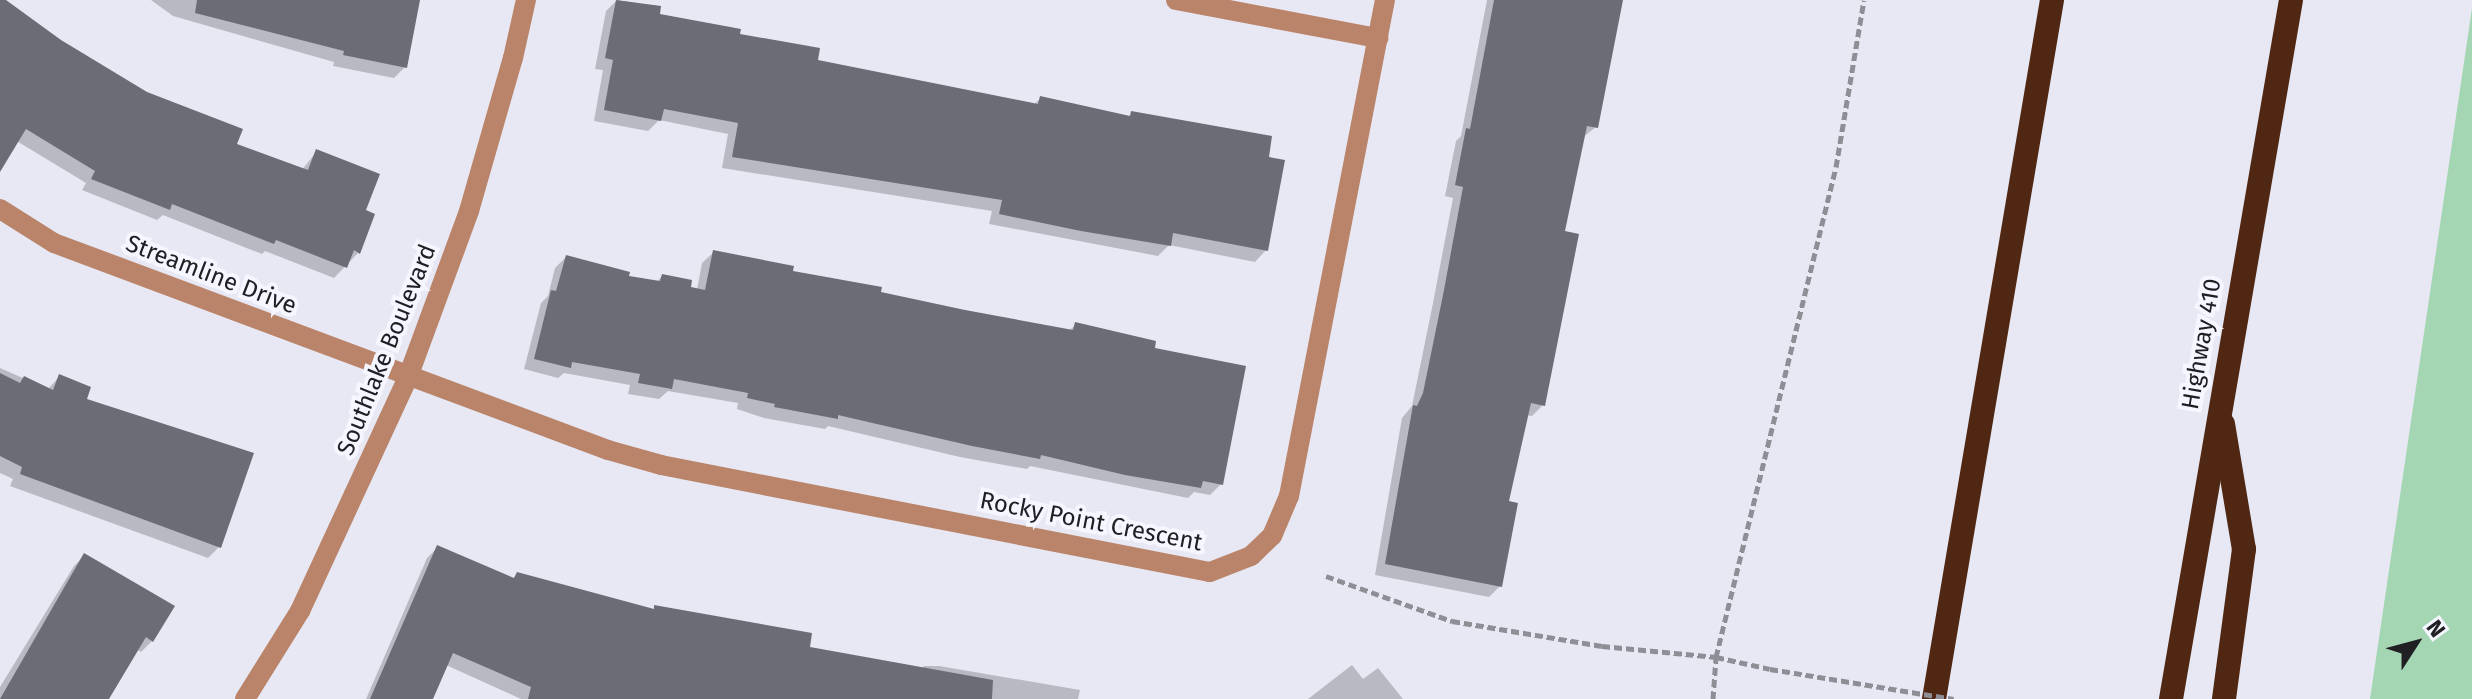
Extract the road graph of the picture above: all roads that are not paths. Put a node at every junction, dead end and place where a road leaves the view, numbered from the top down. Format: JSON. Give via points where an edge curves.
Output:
{"nodes":[{"id":1,"x":526,"y":0,"type":"edge"},
{"id":2,"x":1176,"y":0,"type":"edge"},
{"id":3,"x":1385,"y":0,"type":"edge"},
{"id":4,"x":2052,"y":0,"type":"edge"},
{"id":5,"x":2291,"y":0,"type":"edge"},
{"id":6,"x":1378,"y":38,"type":"junction"},
{"id":7,"x":0,"y":209,"type":"edge"},
{"id":8,"x":408,"y":377,"type":"junction"},
{"id":9,"x":2220,"y":404,"type":"junction"},
{"id":10,"x":245,"y":699,"type":"edge"},
{"id":11,"x":1934,"y":699,"type":"edge"},
{"id":12,"x":2171,"y":699,"type":"edge"},
{"id":13,"x":2224,"y":699,"type":"edge"}],
"edges":[{"from":1,"to":8,"type":"street","name":"Southlake Boulevard","via":[[469,211]]},
{"from":2,"to":6,"type":"street"},
{"from":3,"to":6,"type":"street","name":"Rocky Point Crescent"},
{"from":4,"to":11,"type":"highway"},
{"from":5,"to":9,"type":"highway","name":"Highway 410"},
{"from":6,"to":8,"type":"street","name":"Rocky Point Crescent","via":[[1289,496],[1272,536],[1251,556],[1210,572],[661,465]]},
{"from":7,"to":8,"type":"street","name":"Streamline Drive","via":[[54,243]]},
{"from":8,"to":10,"type":"street","name":"Southlake Boulevard","via":[[300,611]]},
{"from":9,"to":12,"type":"highway","name":"Highway 410"},
{"from":9,"to":13,"type":"highway","via":[[2244,549]]}]}
